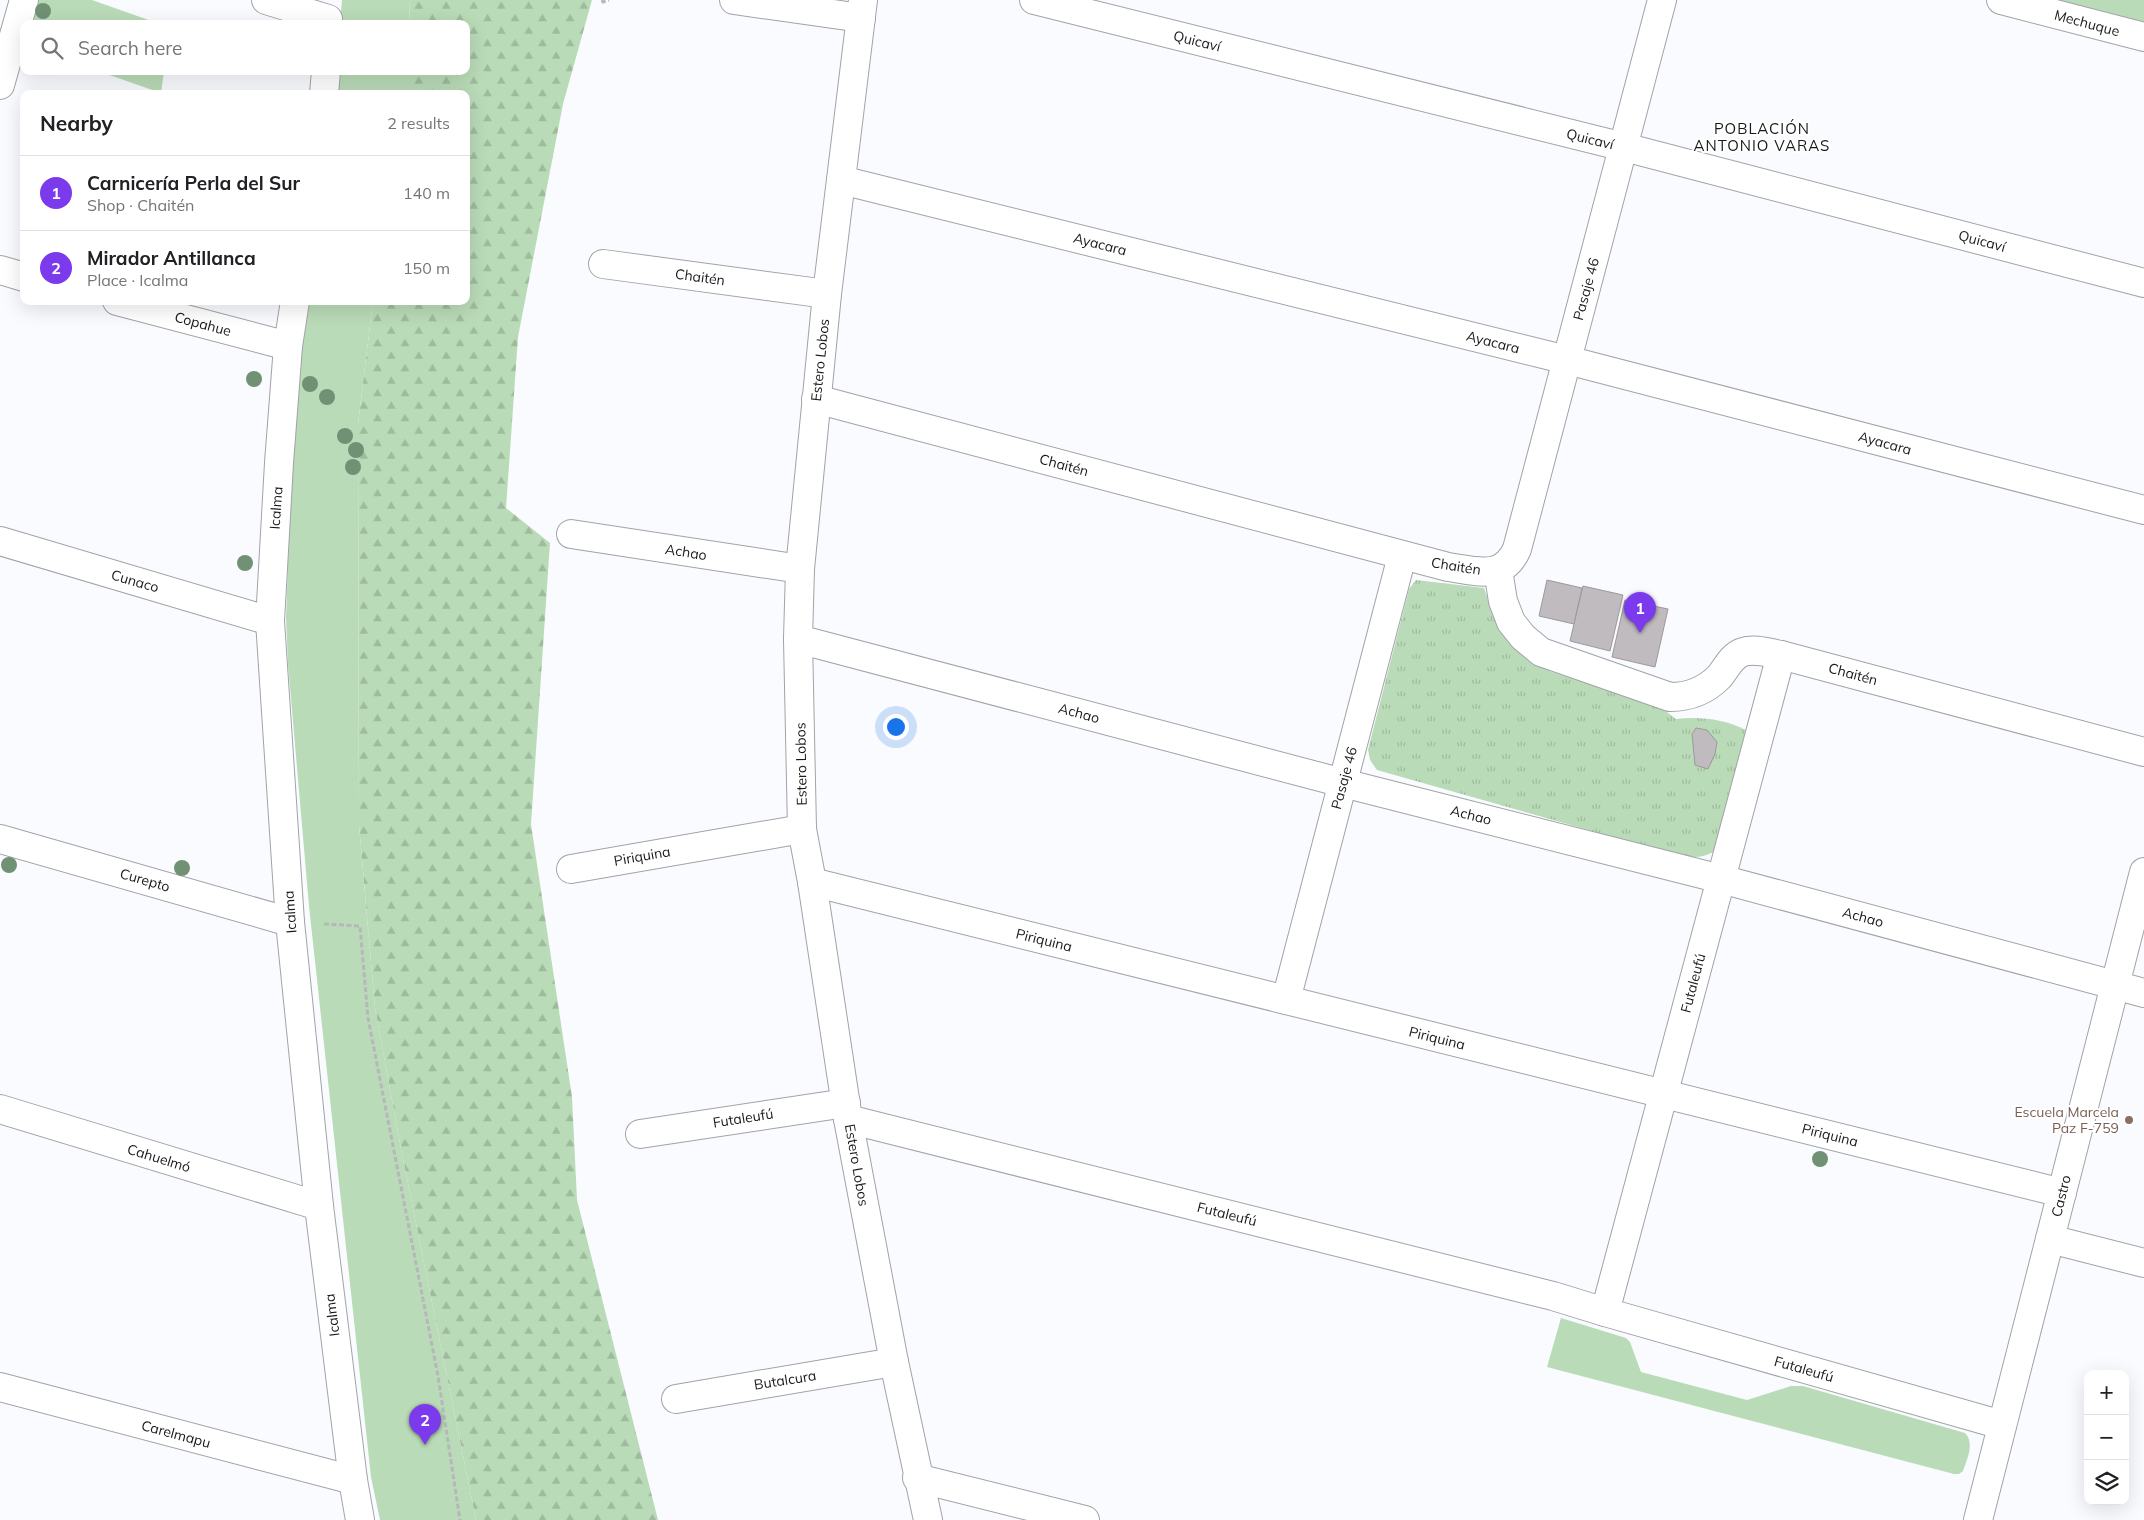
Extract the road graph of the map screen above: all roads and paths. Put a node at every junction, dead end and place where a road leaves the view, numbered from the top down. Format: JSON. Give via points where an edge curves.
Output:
{"nodes":[{"id":1,"x":24,"y":0,"type":"edge"},
{"id":2,"x":266,"y":0,"type":"edge"},
{"id":3,"x":602,"y":0,"type":"edge"},
{"id":4,"x":609,"y":0,"type":"edge"},
{"id":5,"x":734,"y":0,"type":"edge"},
{"id":6,"x":1034,"y":0,"type":"edge"},
{"id":7,"x":1662,"y":0,"type":"edge"},
{"id":8,"x":2013,"y":1,"type":"edge"},
{"id":9,"x":862,"y":9,"type":"edge"},
{"id":10,"x":328,"y":14,"type":"edge"},
{"id":11,"x":2144,"y":38,"type":"edge"},
{"id":12,"x":326,"y":75,"type":"edge"},
{"id":13,"x":0,"y":85,"type":"edge"},
{"id":14,"x":324,"y":90,"type":"edge"},
{"id":15,"x":1624,"y":147,"type":"junction"},
{"id":16,"x":841,"y":180,"type":"junction"},
{"id":17,"x":602,"y":264,"type":"dead end"},
{"id":18,"x":0,"y":270,"type":"edge"},
{"id":19,"x":20,"y":276,"type":"edge"},
{"id":20,"x":2144,"y":283,"type":"edge"},
{"id":21,"x":827,"y":294,"type":"junction"},
{"id":22,"x":132,"y":305,"type":"edge"},
{"id":23,"x":294,"y":305,"type":"edge"},
{"id":24,"x":288,"y":346,"type":"junction"},
{"id":25,"x":1567,"y":360,"type":"junction"},
{"id":26,"x":816,"y":399,"type":"junction"},
{"id":27,"x":2144,"y":510,"type":"edge"},
{"id":28,"x":571,"y":534,"type":"dead end"},
{"id":29,"x":0,"y":541,"type":"edge"},
{"id":30,"x":1402,"y":556,"type":"junction"},
{"id":31,"x":800,"y":569,"type":"junction"},
{"id":32,"x":1498,"y":570,"type":"junction"},
{"id":33,"x":270,"y":621,"type":"junction"},
{"id":34,"x":798,"y":639,"type":"junction"},
{"id":35,"x":1781,"y":654,"type":"junction"},
{"id":36,"x":2144,"y":752,"type":"edge"},
{"id":37,"x":1343,"y":782,"type":"junction"},
{"id":38,"x":802,"y":829,"type":"junction"},
{"id":39,"x":0,"y":839,"type":"edge"},
{"id":40,"x":571,"y":868,"type":"dead end"},
{"id":41,"x":2144,"y":872,"type":"edge"},
{"id":42,"x":1721,"y":879,"type":"junction"},
{"id":43,"x":812,"y":882,"type":"junction"},
{"id":44,"x":290,"y":922,"type":"junction"},
{"id":45,"x":2115,"y":985,"type":"junction"},
{"id":46,"x":2144,"y":993,"type":"edge"},
{"id":47,"x":1286,"y":1000,"type":"junction"},
{"id":48,"x":1664,"y":1094,"type":"junction"},
{"id":49,"x":0,"y":1109,"type":"edge"},
{"id":50,"x":847,"y":1111,"type":"junction"},
{"id":51,"x":640,"y":1134,"type":"dead end"},
{"id":52,"x":2062,"y":1193,"type":"junction"},
{"id":53,"x":318,"y":1206,"type":"junction"},
{"id":54,"x":2050,"y":1239,"type":"junction"},
{"id":55,"x":2144,"y":1264,"type":"edge"},
{"id":56,"x":1605,"y":1312,"type":"junction"},
{"id":57,"x":894,"y":1362,"type":"junction"},
{"id":58,"x":0,"y":1387,"type":"edge"},
{"id":59,"x":676,"y":1399,"type":"dead end"},
{"id":60,"x":2002,"y":1426,"type":"junction"},
{"id":61,"x":917,"y":1478,"type":"junction"},
{"id":62,"x":352,"y":1480,"type":"junction"},
{"id":63,"x":360,"y":1520,"type":"edge"},
{"id":64,"x":460,"y":1520,"type":"edge"},
{"id":65,"x":928,"y":1520,"type":"edge"},
{"id":66,"x":1085,"y":1520,"type":"edge"},
{"id":67,"x":1978,"y":1520,"type":"edge"}],
"edges":[{"from":1,"to":13,"type":"street"},
{"from":2,"to":10,"type":"street"},
{"from":3,"to":4,"type":"path"},
{"from":5,"to":9,"type":"street"},
{"from":6,"to":15,"type":"street","name":"Quicaví"},
{"from":7,"to":15,"type":"street","name":"Pasaje 46"},
{"from":8,"to":11,"type":"street","name":"Mechuque"},
{"from":9,"to":16,"type":"street","name":"Estero Lobos"},
{"from":12,"to":14,"type":"street"},
{"from":15,"to":20,"type":"street","name":"Quicaví"},
{"from":15,"to":25,"type":"street","name":"Pasaje 46"},
{"from":16,"to":21,"type":"street","name":"Estero Lobos"},
{"from":16,"to":25,"type":"street","name":"Ayacara"},
{"from":17,"to":21,"type":"street","name":"Chaitén"},
{"from":18,"to":19,"type":"street"},
{"from":21,"to":26,"type":"street","name":"Estero Lobos"},
{"from":22,"to":24,"type":"street","name":"Copahue"},
{"from":23,"to":24,"type":"street","name":"Icalma"},
{"from":24,"to":33,"type":"street","name":"Icalma"},
{"from":25,"to":27,"type":"street","name":"Ayacara"},
{"from":25,"to":32,"type":"street","name":"Pasaje 46","via":[[1517,549],[1512,561]]},
{"from":26,"to":30,"type":"street","name":"Chaitén"},
{"from":26,"to":31,"type":"street","name":"Estero Lobos"},
{"from":28,"to":31,"type":"street","name":"Achao"},
{"from":29,"to":33,"type":"street","name":"Cunaco"},
{"from":30,"to":32,"type":"street","name":"Chaitén","via":[[1448,567],[1487,572]]},
{"from":30,"to":37,"type":"street","name":"Pasaje 46"},
{"from":31,"to":34,"type":"street","name":"Estero Lobos"},
{"from":32,"to":35,"type":"street","name":"Chaitén","via":[[1503,601],[1511,622],[1540,652],[1670,697],[1685,697],[1700,691],[1718,678],[1740,653],[1751,650]]},
{"from":33,"to":44,"type":"street","name":"Icalma"},
{"from":34,"to":37,"type":"street","name":"Achao"},
{"from":34,"to":38,"type":"street","name":"Estero Lobos"},
{"from":35,"to":36,"type":"street","name":"Chaitén"},
{"from":35,"to":42,"type":"street","name":"Futaleufú"},
{"from":37,"to":42,"type":"street","name":"Achao"},
{"from":37,"to":47,"type":"street","name":"Pasaje 46"},
{"from":38,"to":40,"type":"street","name":"Piriquina"},
{"from":38,"to":43,"type":"street","name":"Estero Lobos"},
{"from":39,"to":44,"type":"street","name":"Curepto"},
{"from":41,"to":45,"type":"street","name":"Castro"},
{"from":42,"to":45,"type":"street","name":"Achao"},
{"from":42,"to":48,"type":"street","name":"Futaleufú"},
{"from":43,"to":47,"type":"street","name":"Piriquina"},
{"from":43,"to":50,"type":"street","name":"Estero Lobos"},
{"from":44,"to":53,"type":"street","name":"Icalma"},
{"from":44,"to":64,"type":"path","via":[[360,926],[368,1018],[438,1376]]},
{"from":45,"to":46,"type":"street","name":"Achao"},
{"from":45,"to":52,"type":"street","name":"Castro"},
{"from":47,"to":48,"type":"street","name":"Piriquina"},
{"from":48,"to":52,"type":"street","name":"Piriquina"},
{"from":48,"to":56,"type":"street","name":"Futaleufú"},
{"from":49,"to":53,"type":"street","name":"Cahuelmó"},
{"from":50,"to":51,"type":"street","name":"Futaleufú"},
{"from":50,"to":56,"type":"street","name":"Futaleufú"},
{"from":50,"to":57,"type":"street","name":"Estero Lobos"},
{"from":52,"to":54,"type":"street","name":"Castro"},
{"from":53,"to":62,"type":"street","name":"Icalma"},
{"from":54,"to":55,"type":"street"},
{"from":54,"to":60,"type":"street","name":"Castro"},
{"from":56,"to":60,"type":"street","name":"Futaleufú"},
{"from":57,"to":59,"type":"street","name":"Butalcura"},
{"from":57,"to":61,"type":"street","name":"Estero Lobos"},
{"from":58,"to":62,"type":"street","name":"Carelmapu"},
{"from":60,"to":67,"type":"street","name":"Castro"},
{"from":61,"to":65,"type":"street","name":"Estero Lobos"},
{"from":61,"to":66,"type":"street"},
{"from":62,"to":63,"type":"street","name":"Icalma"}]}
